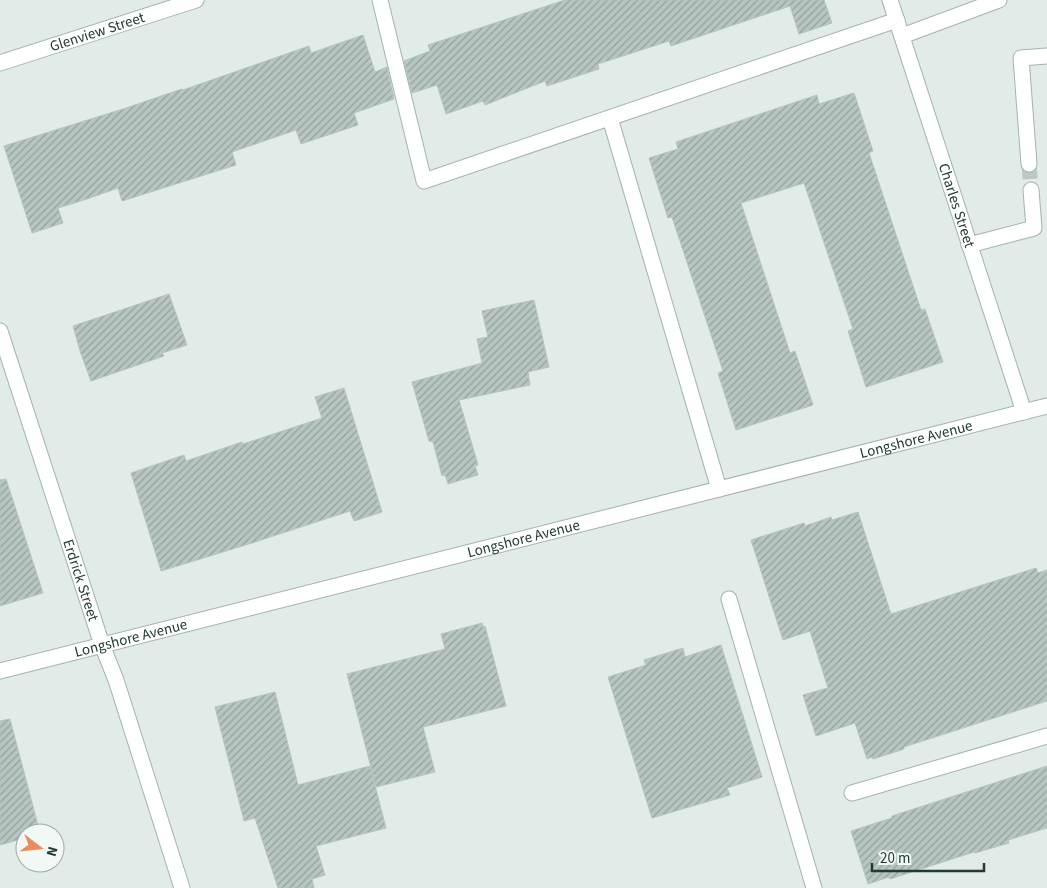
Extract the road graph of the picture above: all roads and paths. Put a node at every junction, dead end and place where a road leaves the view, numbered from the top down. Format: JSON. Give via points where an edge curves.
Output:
{"nodes":[{"id":1,"x":196,"y":0,"type":"edge"},
{"id":2,"x":380,"y":0,"type":"edge"},
{"id":3,"x":890,"y":0,"type":"edge"},
{"id":4,"x":999,"y":0,"type":"edge"},
{"id":5,"x":896,"y":20,"type":"junction"},
{"id":6,"x":902,"y":36,"type":"junction"},
{"id":7,"x":1047,"y":56,"type":"edge"},
{"id":8,"x":0,"y":64,"type":"edge"},
{"id":9,"x":610,"y":118,"type":"junction"},
{"id":10,"x":1029,"y":164,"type":"tunnel mouth"},
{"id":11,"x":1031,"y":190,"type":"tunnel mouth"},
{"id":12,"x":1040,"y":230,"type":"edge"},
{"id":13,"x":969,"y":245,"type":"junction"},
{"id":14,"x":0,"y":331,"type":"edge"},
{"id":15,"x":1047,"y":406,"type":"edge"},
{"id":16,"x":1024,"y":412,"type":"junction"},
{"id":17,"x":719,"y":489,"type":"junction"},
{"id":18,"x":729,"y":599,"type":"dead end"},
{"id":19,"x":102,"y":645,"type":"junction"},
{"id":20,"x":0,"y":671,"type":"edge"},
{"id":21,"x":1047,"y":736,"type":"edge"},
{"id":22,"x":852,"y":793,"type":"dead end"},
{"id":23,"x":182,"y":888,"type":"edge"},
{"id":24,"x":814,"y":888,"type":"edge"}],
"edges":[{"from":1,"to":8,"type":"street","name":"Glenview Street"},
{"from":2,"to":9,"type":"street","via":[[424,181]]},
{"from":3,"to":5,"type":"street","name":"Charles Street"},
{"from":4,"to":6,"type":"street"},
{"from":5,"to":6,"type":"street","name":"Charles Street"},
{"from":5,"to":9,"type":"street"},
{"from":6,"to":13,"type":"street","name":"Charles Street"},
{"from":7,"to":10,"type":"street","via":[[1021,58]]},
{"from":9,"to":17,"type":"street"},
{"from":11,"to":12,"type":"street"},
{"from":12,"to":13,"type":"street"},
{"from":13,"to":16,"type":"street","name":"Charles Street"},
{"from":14,"to":19,"type":"street","name":"Erdrick Street"},
{"from":15,"to":16,"type":"street","name":"Longshore Avenue"},
{"from":16,"to":17,"type":"street","name":"Longshore Avenue"},
{"from":17,"to":19,"type":"street","name":"Longshore Avenue"},
{"from":18,"to":24,"type":"street"},
{"from":19,"to":20,"type":"street","name":"Longshore Avenue"},
{"from":19,"to":23,"type":"street","name":"Erdrick Street"},
{"from":21,"to":22,"type":"street"}]}
